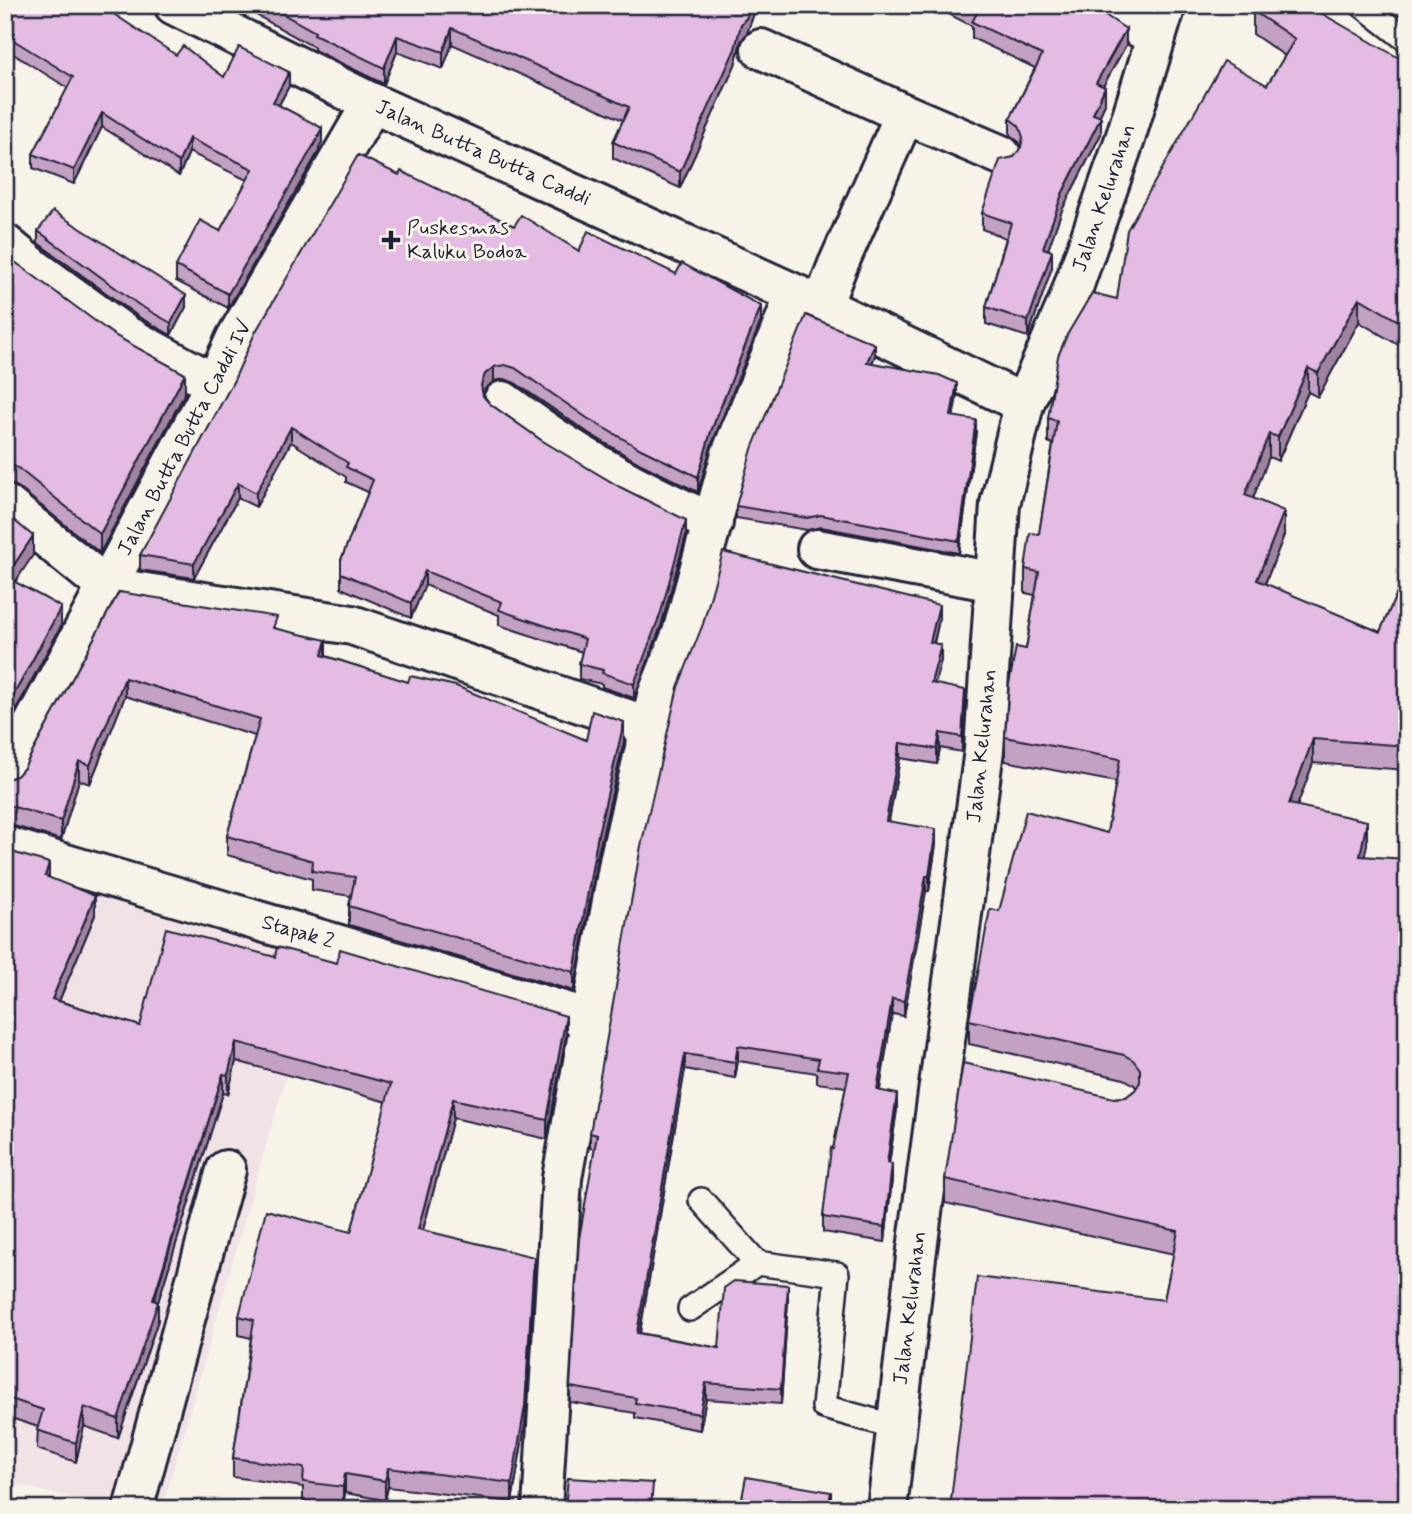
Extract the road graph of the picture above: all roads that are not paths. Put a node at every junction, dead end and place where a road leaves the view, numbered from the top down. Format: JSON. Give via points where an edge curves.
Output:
{"nodes":[{"id":1,"x":174,"y":5,"type":"edge"},
{"id":2,"x":1104,"y":5,"type":"edge"},
{"id":3,"x":1362,"y":5,"type":"edge"},
{"id":4,"x":1161,"y":22,"type":"edge"},
{"id":5,"x":1407,"y":40,"type":"edge"},
{"id":6,"x":761,"y":49,"type":"dead end"},
{"id":7,"x":372,"y":103,"type":"junction"},
{"id":8,"x":905,"y":114,"type":"junction"},
{"id":9,"x":1001,"y":155,"type":"dead end"},
{"id":10,"x":5,"y":244,"type":"edge"},
{"id":11,"x":809,"y":301,"type":"junction"},
{"id":12,"x":215,"y":384,"type":"junction"},
{"id":13,"x":503,"y":401,"type":"dead end"},
{"id":14,"x":1024,"y":404,"type":"junction"},
{"id":15,"x":5,"y":504,"type":"edge"},
{"id":16,"x":713,"y":523,"type":"junction"},
{"id":17,"x":817,"y":549,"type":"dead end"},
{"id":18,"x":995,"y":582,"type":"junction"},
{"id":19,"x":107,"y":587,"type":"junction"},
{"id":20,"x":650,"y":727,"type":"junction"},
{"id":21,"x":5,"y":777,"type":"edge"},
{"id":22,"x":5,"y":846,"type":"edge"},
{"id":23,"x":590,"y":1019,"type":"junction"},
{"id":24,"x":942,"y":1060,"type":"junction"},
{"id":25,"x":980,"y":1069,"type":"edge"},
{"id":26,"x":226,"y":1170,"type":"dead end"},
{"id":27,"x":701,"y":1200,"type":"dead end"},
{"id":28,"x":757,"y":1263,"type":"junction"},
{"id":29,"x":690,"y":1309,"type":"dead end"},
{"id":30,"x":896,"y":1427,"type":"junction"},
{"id":31,"x":133,"y":1509,"type":"edge"},
{"id":32,"x":542,"y":1509,"type":"edge"},
{"id":33,"x":887,"y":1509,"type":"edge"}],
"edges":[{"from":1,"to":7,"type":"street","name":"Jalan Butta Butta Caddi"},
{"from":2,"to":4,"type":"street"},
{"from":3,"to":5,"type":"lane"},
{"from":4,"to":14,"type":"street","name":"Jalan Kelurahan","via":[[1068,302]]},
{"from":6,"to":8,"type":"street"},
{"from":7,"to":11,"type":"street","name":"Jalan Butta Butta Caddi"},
{"from":7,"to":12,"type":"street","name":"Jalan Butta Butta Caddi IV","via":[[236,338]]},
{"from":8,"to":9,"type":"street"},
{"from":8,"to":11,"type":"street","via":[[837,267]]},
{"from":10,"to":12,"type":"street","via":[[127,336]]},
{"from":11,"to":14,"type":"street","name":"Jalan Butta Butta Caddi"},
{"from":11,"to":16,"type":"street","via":[[731,454]]},
{"from":12,"to":19,"type":"street","name":"Jalan Butta Butta Caddi IV"},
{"from":13,"to":16,"type":"street","via":[[588,460]]},
{"from":14,"to":18,"type":"street","name":"Jalan Kelurahan","via":[[1000,504]]},
{"from":15,"to":19,"type":"street"},
{"from":16,"to":20,"type":"street"},
{"from":17,"to":18,"type":"street"},
{"from":18,"to":24,"type":"street","name":"Jalan Kelurahan","via":[[984,750]]},
{"from":19,"to":20,"type":"street","via":[[352,625]]},
{"from":19,"to":21,"type":"street","name":"Jalan Butta Butta Caddi IV"},
{"from":20,"to":23,"type":"street"},
{"from":22,"to":23,"type":"street","name":"Stapak 2"},
{"from":23,"to":32,"type":"street","via":[[562,1178]]},
{"from":24,"to":25,"type":"street"},
{"from":24,"to":30,"type":"street","name":"Jalan Kelurahan"},
{"from":26,"to":31,"type":"street"},
{"from":27,"to":28,"type":"lane"},
{"from":28,"to":29,"type":"lane"},
{"from":28,"to":30,"type":"lane","via":[[837,1274],[824,1407]]},
{"from":30,"to":33,"type":"street","name":"Jalan Kelurahan"}]}
